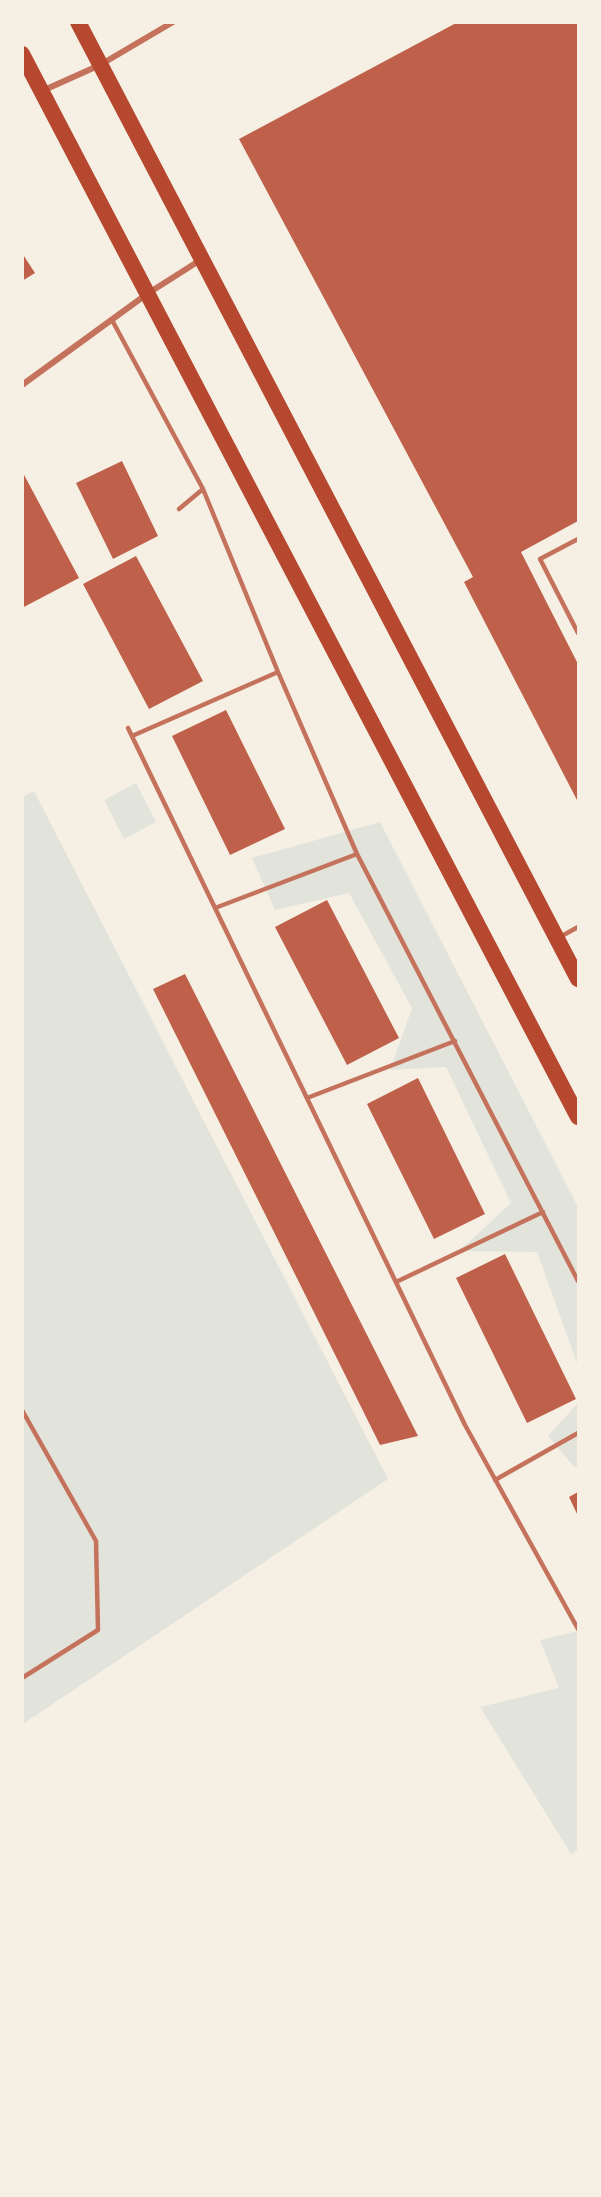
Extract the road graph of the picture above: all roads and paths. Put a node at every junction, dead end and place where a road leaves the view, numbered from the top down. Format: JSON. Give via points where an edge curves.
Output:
{"nodes":[{"id":1,"x":78,"y":22,"type":"edge"},
{"id":2,"x":173,"y":22,"type":"edge"},
{"id":3,"x":22,"y":54,"type":"edge"},
{"id":4,"x":100,"y":65,"type":"junction"},
{"id":5,"x":42,"y":91,"type":"junction"},
{"id":6,"x":202,"y":259,"type":"junction"},
{"id":7,"x":147,"y":294,"type":"junction"},
{"id":8,"x":112,"y":320,"type":"junction"},
{"id":9,"x":22,"y":385,"type":"edge"},
{"id":10,"x":203,"y":489,"type":"junction"},
{"id":11,"x":179,"y":509,"type":"dead end"},
{"id":12,"x":579,"y":539,"type":"edge"},
{"id":13,"x":579,"y":633,"type":"edge"},
{"id":14,"x":278,"y":672,"type":"junction"},
{"id":15,"x":128,"y":728,"type":"dead end"},
{"id":16,"x":132,"y":736,"type":"junction"},
{"id":17,"x":357,"y":854,"type":"junction"},
{"id":18,"x":215,"y":908,"type":"junction"},
{"id":19,"x":579,"y":927,"type":"edge"},
{"id":20,"x":558,"y":938,"type":"junction"},
{"id":21,"x":579,"y":979,"type":"edge"},
{"id":22,"x":455,"y":1041,"type":"junction"},
{"id":23,"x":307,"y":1098,"type":"junction"},
{"id":24,"x":579,"y":1117,"type":"edge"},
{"id":25,"x":543,"y":1212,"type":"junction"},
{"id":26,"x":579,"y":1281,"type":"edge"},
{"id":27,"x":396,"y":1282,"type":"junction"},
{"id":28,"x":22,"y":1410,"type":"edge"},
{"id":29,"x":579,"y":1433,"type":"edge"},
{"id":30,"x":495,"y":1480,"type":"junction"},
{"id":31,"x":579,"y":1629,"type":"edge"},
{"id":32,"x":22,"y":1678,"type":"edge"}],
"edges":[{"from":1,"to":4,"type":"highway"},
{"from":2,"to":4,"type":"street"},
{"from":3,"to":5,"type":"highway"},
{"from":4,"to":5,"type":"street"},
{"from":4,"to":6,"type":"highway"},
{"from":5,"to":7,"type":"highway"},
{"from":6,"to":7,"type":"street"},
{"from":6,"to":20,"type":"highway"},
{"from":7,"to":8,"type":"street"},
{"from":7,"to":24,"type":"highway"},
{"from":8,"to":9,"type":"street"},
{"from":8,"to":10,"type":"lane"},
{"from":10,"to":11,"type":"lane"},
{"from":10,"to":14,"type":"lane"},
{"from":12,"to":13,"type":"lane","via":[[540,559]]},
{"from":14,"to":16,"type":"lane"},
{"from":14,"to":17,"type":"lane"},
{"from":15,"to":16,"type":"lane"},
{"from":16,"to":18,"type":"lane"},
{"from":17,"to":18,"type":"lane"},
{"from":17,"to":22,"type":"lane"},
{"from":18,"to":23,"type":"lane"},
{"from":19,"to":20,"type":"lane"},
{"from":20,"to":21,"type":"highway"},
{"from":22,"to":23,"type":"lane"},
{"from":22,"to":25,"type":"lane"},
{"from":23,"to":27,"type":"lane"},
{"from":25,"to":26,"type":"lane"},
{"from":25,"to":27,"type":"lane"},
{"from":27,"to":30,"type":"lane"},
{"from":28,"to":32,"type":"lane","via":[[96,1541],[98,1630]]},
{"from":29,"to":30,"type":"lane"},
{"from":30,"to":31,"type":"lane"}]}
